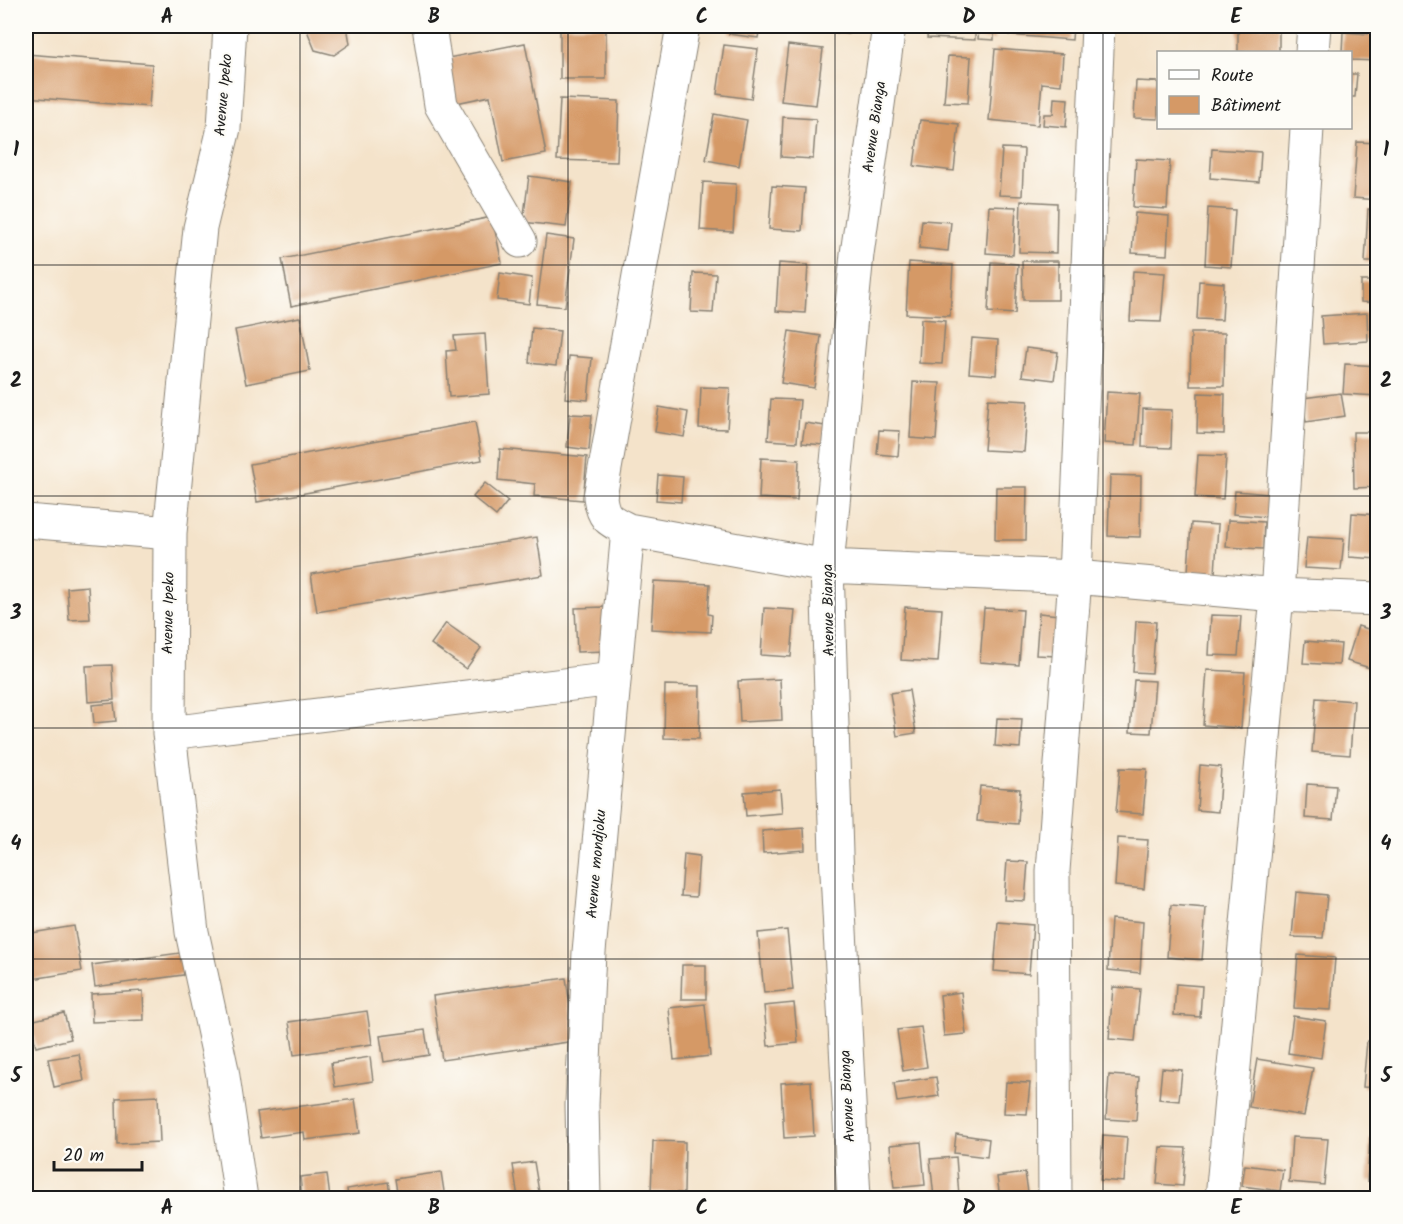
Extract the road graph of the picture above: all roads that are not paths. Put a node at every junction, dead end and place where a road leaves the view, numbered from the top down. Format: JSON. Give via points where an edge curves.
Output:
{"nodes":[{"id":1,"x":230,"y":26,"type":"edge"},
{"id":2,"x":429,"y":26,"type":"edge"},
{"id":3,"x":683,"y":26,"type":"edge"},
{"id":4,"x":889,"y":26,"type":"edge"},
{"id":5,"x":1098,"y":26,"type":"edge"},
{"id":6,"x":1314,"y":26,"type":"edge"},
{"id":7,"x":1312,"y":51,"type":"edge"},
{"id":8,"x":1307,"y":129,"type":"edge"},
{"id":9,"x":520,"y":241,"type":"dead end"},
{"id":10,"x":26,"y":521,"type":"edge"},
{"id":11,"x":628,"y":530,"type":"junction"},
{"id":12,"x":170,"y":533,"type":"junction"},
{"id":13,"x":827,"y":566,"type":"junction"},
{"id":14,"x":1075,"y":577,"type":"junction"},
{"id":15,"x":1277,"y":595,"type":"junction"},
{"id":16,"x":1377,"y":599,"type":"edge"},
{"id":17,"x":614,"y":679,"type":"junction"},
{"id":18,"x":169,"y":733,"type":"junction"},
{"id":19,"x":241,"y":1198,"type":"edge"},
{"id":20,"x":584,"y":1198,"type":"edge"},
{"id":21,"x":854,"y":1198,"type":"edge"},
{"id":22,"x":1055,"y":1198,"type":"edge"},
{"id":23,"x":1222,"y":1198,"type":"edge"}],
"edges":[{"from":1,"to":12,"type":"street","name":"Avenue Ipeko","via":[[224,128],[200,228]]},
{"from":2,"to":9,"type":"street","via":[[441,105]]},
{"from":3,"to":11,"type":"street","via":[[600,497],[602,512]]},
{"from":4,"to":13,"type":"street","name":"Avenue Bianga","via":[[857,254]]},
{"from":5,"to":14,"type":"street"},
{"from":6,"to":7,"type":"street"},
{"from":8,"to":15,"type":"street"},
{"from":10,"to":12,"type":"street"},
{"from":11,"to":13,"type":"street"},
{"from":11,"to":17,"type":"street","name":"Avenue mondjoku"},
{"from":12,"to":18,"type":"street","name":"Avenue Ipeko"},
{"from":13,"to":14,"type":"street"},
{"from":13,"to":21,"type":"street","name":"Avenue Bianga","via":[[836,854]]},
{"from":14,"to":15,"type":"street"},
{"from":14,"to":22,"type":"street","via":[[1053,871]]},
{"from":15,"to":16,"type":"street"},
{"from":15,"to":23,"type":"street"},
{"from":17,"to":18,"type":"street"},
{"from":17,"to":20,"type":"street","name":"Avenue mondjoku","via":[[589,952],[582,1105]]},
{"from":18,"to":19,"type":"street","name":"Avenue Ipeko","via":[[192,932],[222,1070]]}]}
